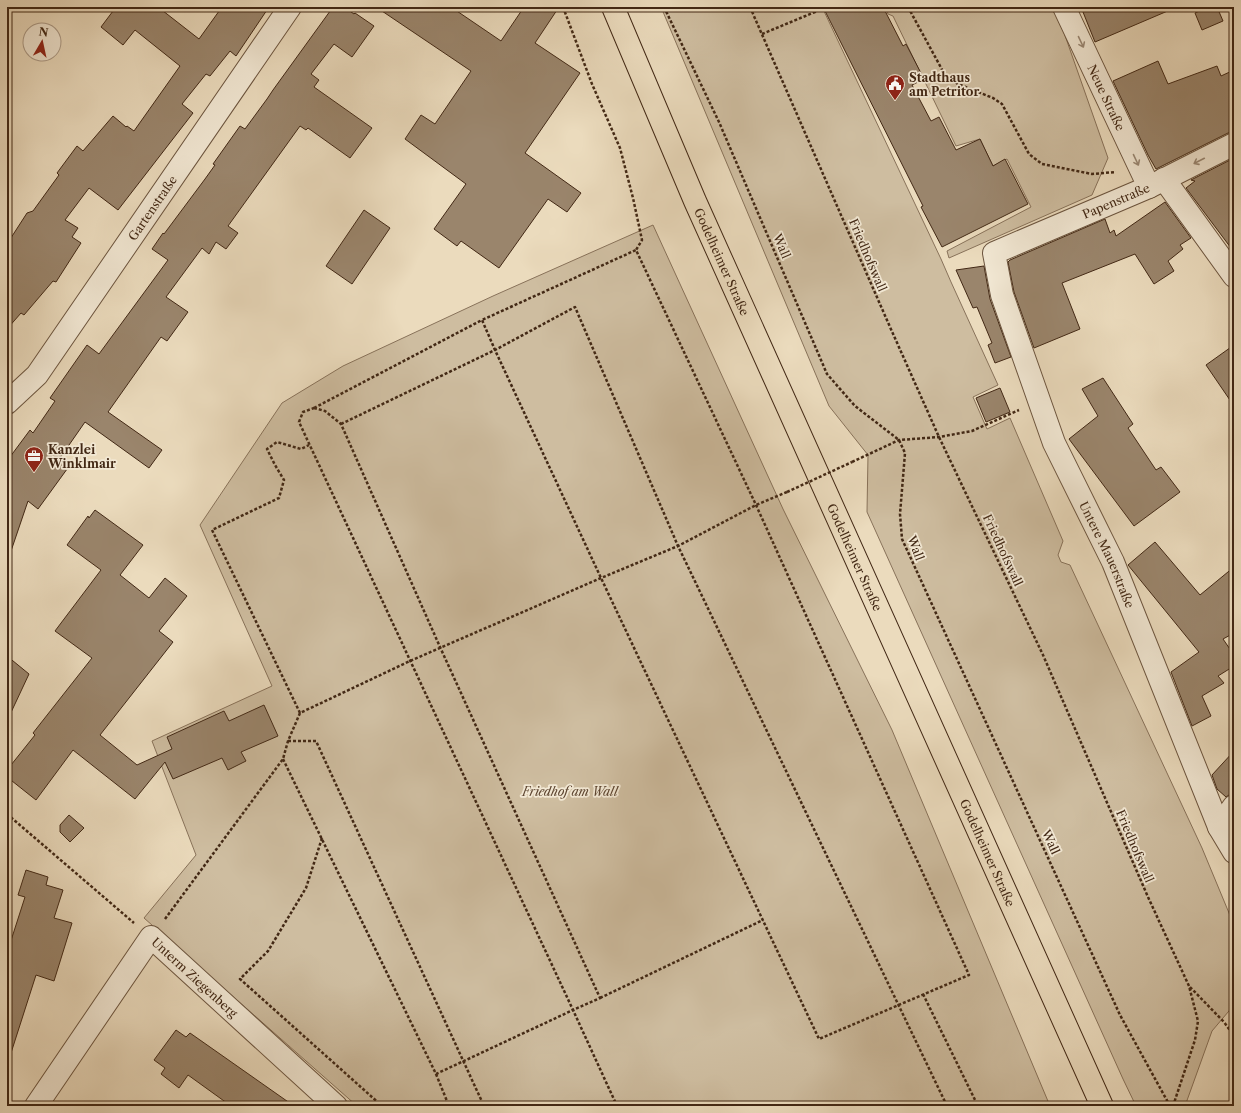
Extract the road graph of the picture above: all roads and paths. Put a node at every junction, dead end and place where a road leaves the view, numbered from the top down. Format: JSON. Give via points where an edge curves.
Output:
{"nodes":[{"id":1,"x":290,"y":7,"type":"edge"},
{"id":2,"x":563,"y":7,"type":"edge"},
{"id":3,"x":613,"y":7,"type":"edge"},
{"id":4,"x":664,"y":7,"type":"edge"},
{"id":5,"x":750,"y":7,"type":"edge"},
{"id":6,"x":812,"y":7,"type":"edge"},
{"id":7,"x":908,"y":7,"type":"edge"},
{"id":8,"x":1064,"y":7,"type":"edge"},
{"id":9,"x":762,"y":34,"type":"junction"},
{"id":10,"x":1234,"y":144,"type":"edge"},
{"id":11,"x":1151,"y":179,"type":"junction"},
{"id":12,"x":636,"y":250,"type":"junction"},
{"id":13,"x":994,"y":253,"type":"joint"},
{"id":14,"x":1234,"y":276,"type":"edge"},
{"id":15,"x":482,"y":320,"type":"junction"},
{"id":16,"x":495,"y":350,"type":"junction"},
{"id":17,"x":1040,"y":402,"type":"junction"},
{"id":18,"x":7,"y":403,"type":"edge"},
{"id":19,"x":314,"y":408,"type":"junction"},
{"id":20,"x":341,"y":424,"type":"junction"},
{"id":21,"x":939,"y":437,"type":"junction"},
{"id":22,"x":899,"y":440,"type":"junction"},
{"id":23,"x":309,"y":444,"type":"junction"},
{"id":24,"x":756,"y":505,"type":"junction"},
{"id":25,"x":678,"y":546,"type":"junction"},
{"id":26,"x":601,"y":578,"type":"junction"},
{"id":27,"x":440,"y":647,"type":"junction"},
{"id":28,"x":410,"y":661,"type":"junction"},
{"id":29,"x":300,"y":713,"type":"junction"},
{"id":30,"x":288,"y":741,"type":"junction"},
{"id":31,"x":283,"y":759,"type":"junction"},
{"id":32,"x":1234,"y":806,"type":"edge"},
{"id":33,"x":7,"y":814,"type":"edge"},
{"id":34,"x":1219,"y":826,"type":"junction"},
{"id":35,"x":322,"y":838,"type":"junction"},
{"id":36,"x":1234,"y":852,"type":"edge"},
{"id":37,"x":763,"y":920,"type":"junction"},
{"id":38,"x":151,"y":937,"type":"junction"},
{"id":39,"x":1189,"y":986,"type":"junction"},
{"id":40,"x":923,"y":994,"type":"junction"},
{"id":41,"x":600,"y":998,"type":"junction"},
{"id":42,"x":899,"y":1006,"type":"junction"},
{"id":43,"x":573,"y":1010,"type":"junction"},
{"id":44,"x":1234,"y":1036,"type":"edge"},
{"id":45,"x":464,"y":1060,"type":"junction"},
{"id":46,"x":436,"y":1074,"type":"junction"},
{"id":47,"x":36,"y":1106,"type":"edge"},
{"id":48,"x":336,"y":1106,"type":"edge"},
{"id":49,"x":382,"y":1106,"type":"edge"},
{"id":50,"x":449,"y":1106,"type":"edge"},
{"id":51,"x":484,"y":1106,"type":"edge"},
{"id":52,"x":617,"y":1106,"type":"edge"},
{"id":53,"x":947,"y":1106,"type":"edge"},
{"id":54,"x":978,"y":1106,"type":"edge"},
{"id":55,"x":1102,"y":1106,"type":"edge"},
{"id":56,"x":1170,"y":1106,"type":"edge"},
{"id":57,"x":1173,"y":1106,"type":"edge"}],
"edges":[{"from":1,"to":18,"type":"street","name":"Gartenstraße","via":[[36,375]]},
{"from":2,"to":12,"type":"path","via":[[620,148],[642,240]]},
{"from":3,"to":55,"type":"main road","name":"Godelheimer Straße","via":[[698,208]]},
{"from":4,"to":22,"type":"path","name":"Wall","via":[[719,122],[827,374],[855,406]]},
{"from":5,"to":9,"type":"path","name":"Friedhofswall"},
{"from":6,"to":9,"type":"path","via":[[815,12]]},
{"from":7,"to":11,"type":"path","via":[[945,75],[958,84],[1002,104],[1029,154],[1042,164],[1092,174]]},
{"from":8,"to":11,"type":"street","name":"Neue Straße","one_way":true},
{"from":9,"to":21,"type":"path","name":"Friedhofswall"},
{"from":10,"to":11,"type":"street","name":"Papenstraße","one_way":true},
{"from":11,"to":13,"type":"street","name":"Papenstraße"},
{"from":11,"to":14,"type":"street","name":"Neue Straße"},
{"from":12,"to":15,"type":"path"},
{"from":12,"to":24,"type":"path"},
{"from":13,"to":17,"type":"street","name":"Untere Mauerstraße","via":[[1002,295]]},
{"from":15,"to":16,"type":"path"},
{"from":15,"to":19,"type":"path"},
{"from":16,"to":20,"type":"path"},
{"from":16,"to":25,"type":"path","via":[[575,307]]},
{"from":16,"to":26,"type":"path"},
{"from":17,"to":21,"type":"path","via":[[972,431]]},
{"from":17,"to":34,"type":"street","name":"Untere Mauerstraße","via":[[1054,444],[1113,562]]},
{"from":19,"to":20,"type":"path","via":[[325,411]]},
{"from":19,"to":23,"type":"path","via":[[303,412],[299,422]]},
{"from":20,"to":27,"type":"path"},
{"from":21,"to":22,"type":"path"},
{"from":21,"to":39,"type":"path","name":"Friedhofswall","via":[[1042,655]]},
{"from":22,"to":24,"type":"path","bridge":true},
{"from":22,"to":56,"type":"path","name":"Wall","via":[[905,453],[900,514],[902,539],[1120,1015]]},
{"from":23,"to":28,"type":"path"},
{"from":23,"to":29,"type":"path","via":[[301,449],[277,442],[267,449],[284,480],[279,498],[212,530]]},
{"from":24,"to":25,"type":"path"},
{"from":24,"to":40,"type":"path","via":[[969,975]]},
{"from":25,"to":26,"type":"path"},
{"from":25,"to":42,"type":"path"},
{"from":26,"to":27,"type":"path"},
{"from":26,"to":37,"type":"path"},
{"from":27,"to":28,"type":"path"},
{"from":27,"to":41,"type":"path"},
{"from":28,"to":29,"type":"path"},
{"from":28,"to":43,"type":"path"},
{"from":29,"to":30,"type":"path"},
{"from":30,"to":31,"type":"path"},
{"from":30,"to":45,"type":"path","via":[[316,741]]},
{"from":31,"to":35,"type":"path"},
{"from":31,"to":38,"type":"path"},
{"from":32,"to":34,"type":"street"},
{"from":33,"to":38,"type":"path"},
{"from":34,"to":36,"type":"street","name":"Untere Mauerstraße"},
{"from":35,"to":46,"type":"path"},
{"from":35,"to":49,"type":"path","via":[[306,888],[268,951],[240,980]]},
{"from":37,"to":41,"type":"path"},
{"from":37,"to":42,"type":"path","via":[[819,1039]]},
{"from":38,"to":47,"type":"street","name":"Unterm Ziegenberg"},
{"from":38,"to":48,"type":"street","name":"Unterm Ziegenberg"},
{"from":39,"to":44,"type":"path"},
{"from":39,"to":57,"type":"path","name":"Friedhofswall","via":[[1198,1021],[1195,1040]]},
{"from":40,"to":42,"type":"path"},
{"from":40,"to":54,"type":"path"},
{"from":41,"to":43,"type":"path"},
{"from":42,"to":53,"type":"path"},
{"from":43,"to":45,"type":"path"},
{"from":43,"to":52,"type":"path"},
{"from":45,"to":46,"type":"path"},
{"from":45,"to":51,"type":"path"},
{"from":46,"to":50,"type":"path"}]}
